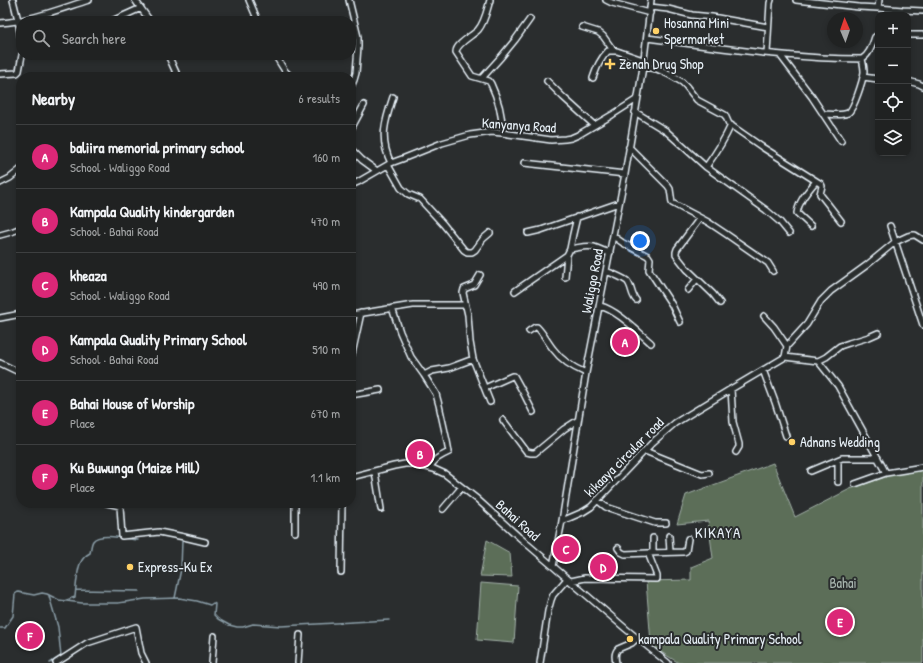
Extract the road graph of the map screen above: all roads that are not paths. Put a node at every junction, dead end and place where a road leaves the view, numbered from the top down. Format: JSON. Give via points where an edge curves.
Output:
{"nodes":[{"id":1,"x":13,"y":0,"type":"edge"},
{"id":2,"x":89,"y":0,"type":"edge"},
{"id":3,"x":135,"y":0,"type":"edge"},
{"id":4,"x":249,"y":0,"type":"edge"},
{"id":5,"x":349,"y":0,"type":"edge"},
{"id":6,"x":490,"y":0,"type":"edge"},
{"id":7,"x":606,"y":0,"type":"edge"},
{"id":8,"x":651,"y":0,"type":"edge"},
{"id":9,"x":771,"y":0,"type":"edge"},
{"id":10,"x":796,"y":0,"type":"edge"},
{"id":11,"x":879,"y":0,"type":"edge"},
{"id":12,"x":650,"y":7,"type":"junction"},
{"id":13,"x":142,"y":8,"type":"junction"},
{"id":14,"x":878,"y":8,"type":"junction"},
{"id":15,"x":923,"y":11,"type":"edge"},
{"id":16,"x":650,"y":13,"type":"junction"},
{"id":17,"x":17,"y":16,"type":"edge"},
{"id":18,"x":35,"y":16,"type":"edge"},
{"id":19,"x":124,"y":16,"type":"edge"},
{"id":20,"x":147,"y":16,"type":"edge"},
{"id":21,"x":256,"y":16,"type":"edge"},
{"id":22,"x":353,"y":16,"type":"edge"},
{"id":23,"x":530,"y":19,"type":"dead end"},
{"id":24,"x":16,"y":20,"type":"edge"},
{"id":25,"x":0,"y":23,"type":"edge"},
{"id":26,"x":582,"y":27,"type":"dead end"},
{"id":27,"x":768,"y":27,"type":"junction"},
{"id":28,"x":356,"y":29,"type":"edge"},
{"id":29,"x":923,"y":34,"type":"edge"},
{"id":30,"x":911,"y":35,"type":"edge"},
{"id":31,"x":875,"y":37,"type":"edge"},
{"id":32,"x":647,"y":38,"type":"junction"},
{"id":33,"x":613,"y":50,"type":"junction"},
{"id":34,"x":767,"y":53,"type":"junction"},
{"id":35,"x":780,"y":55,"type":"junction"},
{"id":36,"x":862,"y":59,"type":"junction"},
{"id":37,"x":23,"y":60,"type":"edge"},
{"id":38,"x":170,"y":60,"type":"edge"},
{"id":39,"x":278,"y":60,"type":"edge"},
{"id":40,"x":644,"y":60,"type":"junction"},
{"id":41,"x":642,"y":67,"type":"junction"},
{"id":42,"x":20,"y":72,"type":"edge"},
{"id":43,"x":176,"y":72,"type":"edge"},
{"id":44,"x":286,"y":72,"type":"edge"},
{"id":45,"x":16,"y":73,"type":"edge"},
{"id":46,"x":356,"y":73,"type":"edge"},
{"id":47,"x":0,"y":74,"type":"edge"},
{"id":48,"x":863,"y":77,"type":"junction"},
{"id":49,"x":482,"y":78,"type":"junction"},
{"id":50,"x":593,"y":78,"type":"dead end"},
{"id":51,"x":875,"y":79,"type":"edge"},
{"id":52,"x":547,"y":80,"type":"dead end"},
{"id":53,"x":911,"y":83,"type":"edge"},
{"id":54,"x":923,"y":86,"type":"edge"},
{"id":55,"x":393,"y":97,"type":"dead end"},
{"id":56,"x":637,"y":99,"type":"junction"},
{"id":57,"x":364,"y":104,"type":"dead end"},
{"id":58,"x":635,"y":112,"type":"junction"},
{"id":59,"x":823,"y":114,"type":"junction"},
{"id":60,"x":356,"y":119,"type":"edge"},
{"id":61,"x":594,"y":125,"type":"junction"},
{"id":62,"x":730,"y":125,"type":"junction"},
{"id":63,"x":502,"y":133,"type":"junction"},
{"id":64,"x":841,"y":141,"type":"dead end"},
{"id":65,"x":629,"y":147,"type":"junction"},
{"id":66,"x":356,"y":155,"type":"edge"},
{"id":67,"x":524,"y":163,"type":"dead end"},
{"id":68,"x":390,"y":164,"type":"junction"},
{"id":69,"x":706,"y":167,"type":"junction"},
{"id":70,"x":377,"y":171,"type":"junction"},
{"id":71,"x":16,"y":173,"type":"edge"},
{"id":72,"x":625,"y":174,"type":"junction"},
{"id":73,"x":816,"y":180,"type":"junction"},
{"id":74,"x":0,"y":183,"type":"edge"},
{"id":75,"x":356,"y":183,"type":"edge"},
{"id":76,"x":619,"y":203,"type":"junction"},
{"id":77,"x":577,"y":217,"type":"junction"},
{"id":78,"x":700,"y":218,"type":"junction"},
{"id":79,"x":841,"y":221,"type":"dead end"},
{"id":80,"x":811,"y":226,"type":"dead end"},
{"id":81,"x":890,"y":226,"type":"dead end"},
{"id":82,"x":16,"y":230,"type":"edge"},
{"id":83,"x":490,"y":233,"type":"dead end"},
{"id":84,"x":528,"y":233,"type":"dead end"},
{"id":85,"x":790,"y":233,"type":"dead end"},
{"id":86,"x":0,"y":235,"type":"edge"},
{"id":87,"x":613,"y":236,"type":"junction"},
{"id":88,"x":923,"y":240,"type":"edge"},
{"id":89,"x":895,"y":242,"type":"junction"},
{"id":90,"x":570,"y":249,"type":"junction"},
{"id":91,"x":610,"y":253,"type":"junction"},
{"id":92,"x":567,"y":255,"type":"junction"},
{"id":93,"x":606,"y":271,"type":"junction"},
{"id":94,"x":773,"y":271,"type":"dead end"},
{"id":95,"x":480,"y":275,"type":"dead end"},
{"id":96,"x":565,"y":277,"type":"dead end"},
{"id":97,"x":697,"y":280,"type":"junction"},
{"id":98,"x":688,"y":290,"type":"dead end"},
{"id":99,"x":515,"y":291,"type":"dead end"},
{"id":100,"x":636,"y":300,"type":"dead end"},
{"id":101,"x":720,"y":303,"type":"dead end"},
{"id":102,"x":466,"y":305,"type":"junction"},
{"id":103,"x":600,"y":306,"type":"junction"},
{"id":104,"x":392,"y":308,"type":"junction"},
{"id":105,"x":361,"y":313,"type":"junction"},
{"id":106,"x":356,"y":314,"type":"edge"},
{"id":107,"x":16,"y":315,"type":"edge"},
{"id":108,"x":764,"y":316,"type":"dead end"},
{"id":109,"x":0,"y":318,"type":"edge"},
{"id":110,"x":680,"y":322,"type":"dead end"},
{"id":111,"x":923,"y":325,"type":"edge"},
{"id":112,"x":528,"y":331,"type":"dead end"},
{"id":113,"x":878,"y":333,"type":"dead end"},
{"id":114,"x":356,"y":336,"type":"edge"},
{"id":115,"x":651,"y":343,"type":"dead end"},
{"id":116,"x":787,"y":346,"type":"junction"},
{"id":117,"x":785,"y":357,"type":"junction"},
{"id":118,"x":473,"y":359,"type":"junction"},
{"id":119,"x":818,"y":361,"type":"junction"},
{"id":120,"x":0,"y":364,"type":"edge"},
{"id":121,"x":763,"y":370,"type":"junction"},
{"id":122,"x":16,"y":371,"type":"edge"},
{"id":123,"x":586,"y":373,"type":"junction"},
{"id":124,"x":424,"y":375,"type":"junction"},
{"id":125,"x":485,"y":388,"type":"junction"},
{"id":126,"x":731,"y":389,"type":"junction"},
{"id":127,"x":380,"y":390,"type":"dead end"},
{"id":128,"x":356,"y":394,"type":"edge"},
{"id":129,"x":490,"y":402,"type":"dead end"},
{"id":130,"x":533,"y":412,"type":"dead end"},
{"id":131,"x":503,"y":420,"type":"dead end"},
{"id":132,"x":578,"y":420,"type":"junction"},
{"id":133,"x":786,"y":436,"type":"dead end"},
{"id":134,"x":645,"y":451,"type":"junction"},
{"id":135,"x":736,"y":452,"type":"dead end"},
{"id":136,"x":878,"y":458,"type":"junction"},
{"id":137,"x":838,"y":460,"type":"junction"},
{"id":138,"x":923,"y":467,"type":"edge"},
{"id":139,"x":430,"y":468,"type":"junction"},
{"id":140,"x":812,"y":471,"type":"dead end"},
{"id":141,"x":375,"y":472,"type":"junction"},
{"id":142,"x":709,"y":473,"type":"dead end"},
{"id":143,"x":886,"y":473,"type":"junction"},
{"id":144,"x":356,"y":476,"type":"edge"},
{"id":145,"x":838,"y":482,"type":"dead end"},
{"id":146,"x":855,"y":484,"type":"dead end"},
{"id":147,"x":462,"y":488,"type":"junction"},
{"id":148,"x":597,"y":500,"type":"junction"},
{"id":149,"x":120,"y":508,"type":"edge"},
{"id":150,"x":295,"y":508,"type":"edge"},
{"id":151,"x":342,"y":508,"type":"edge"},
{"id":152,"x":381,"y":509,"type":"dead end"},
{"id":153,"x":443,"y":509,"type":"dead end"},
{"id":154,"x":562,"y":521,"type":"junction"},
{"id":155,"x":666,"y":523,"type":"dead end"},
{"id":156,"x":295,"y":532,"type":"dead end"},
{"id":157,"x":669,"y":536,"type":"dead end"},
{"id":158,"x":653,"y":538,"type":"dead end"},
{"id":159,"x":688,"y":540,"type":"dead end"},
{"id":160,"x":205,"y":542,"type":"dead end"},
{"id":161,"x":618,"y":548,"type":"dead end"},
{"id":162,"x":670,"y":552,"type":"junction"},
{"id":163,"x":651,"y":553,"type":"junction"},
{"id":164,"x":553,"y":566,"type":"junction"},
{"id":165,"x":341,"y":572,"type":"dead end"},
{"id":166,"x":569,"y":580,"type":"junction"},
{"id":167,"x":300,"y":635,"type":"dead end"},
{"id":168,"x":214,"y":636,"type":"dead end"},
{"id":169,"x":637,"y":638,"type":"junction"},
{"id":170,"x":56,"y":663,"type":"edge"},
{"id":171,"x":146,"y":663,"type":"edge"},
{"id":172,"x":212,"y":663,"type":"edge"},
{"id":173,"x":298,"y":663,"type":"edge"},
{"id":174,"x":540,"y":663,"type":"edge"},
{"id":175,"x":616,"y":663,"type":"edge"},
{"id":176,"x":668,"y":663,"type":"edge"}],
"edges":[{"from":1,"to":17,"type":"street"},
{"from":2,"to":18,"type":"street"},
{"from":3,"to":13,"type":"street"},
{"from":4,"to":21,"type":"street"},
{"from":5,"to":22,"type":"street"},
{"from":6,"to":49,"type":"street","via":[[480,28],[456,50],[472,76]]},
{"from":7,"to":16,"type":"street"},
{"from":8,"to":12,"type":"street","name":"Waliggo Road"},
{"from":9,"to":27,"type":"street"},
{"from":10,"to":14,"type":"street"},
{"from":11,"to":14,"type":"street"},
{"from":12,"to":16,"type":"street","name":"Waliggo Road"},
{"from":12,"to":27,"type":"street"},
{"from":13,"to":19,"type":"street"},
{"from":13,"to":20,"type":"street"},
{"from":14,"to":15,"type":"street"},
{"from":16,"to":32,"type":"street","name":"Waliggo Road"},
{"from":23,"to":49,"type":"street","via":[[516,40]]},
{"from":24,"to":25,"type":"street"},
{"from":26,"to":33,"type":"street","via":[[598,32]]},
{"from":27,"to":34,"type":"street"},
{"from":28,"to":46,"type":"street"},
{"from":29,"to":30,"type":"street"},
{"from":31,"to":36,"type":"street","via":[[870,51]]},
{"from":32,"to":34,"type":"street"},
{"from":32,"to":40,"type":"street","name":"Waliggo Road"},
{"from":33,"to":40,"type":"street"},
{"from":33,"to":50,"type":"street","via":[[602,57]]},
{"from":34,"to":35,"type":"street"},
{"from":35,"to":36,"type":"street"},
{"from":35,"to":59,"type":"street"},
{"from":36,"to":48,"type":"street"},
{"from":37,"to":42,"type":"street"},
{"from":38,"to":43,"type":"street"},
{"from":39,"to":44,"type":"street"},
{"from":40,"to":41,"type":"street","name":"Waliggo Road"},
{"from":41,"to":56,"type":"street","name":"Waliggo Road"},
{"from":41,"to":62,"type":"street","via":[[657,69],[682,82],[698,100],[725,115]]},
{"from":45,"to":47,"type":"street"},
{"from":48,"to":51,"type":"street"},
{"from":48,"to":59,"type":"street","via":[[850,111],[842,114]]},
{"from":49,"to":63,"type":"street","via":[[489,81],[493,88],[501,112]]},
{"from":52,"to":61,"type":"street"},
{"from":53,"to":54,"type":"street"},
{"from":55,"to":68,"type":"street","via":[[385,133]]},
{"from":56,"to":58,"type":"street","name":"Waliggo Road"},
{"from":56,"to":61,"type":"street","name":"Kanyanya Road"},
{"from":57,"to":60,"type":"street"},
{"from":58,"to":65,"type":"street","name":"Waliggo Road"},
{"from":58,"to":69,"type":"street","via":[[666,131]]},
{"from":59,"to":64,"type":"street"},
{"from":61,"to":63,"type":"street","name":"Kanyanya Road","via":[[571,138],[558,140]]},
{"from":62,"to":69,"type":"street","via":[[726,137]]},
{"from":62,"to":73,"type":"street"},
{"from":63,"to":68,"type":"street","name":"Kanyanya Road","via":[[460,137]]},
{"from":65,"to":72,"type":"street","name":"Waliggo Road"},
{"from":65,"to":78,"type":"street","via":[[668,186],[672,203]]},
{"from":66,"to":70,"type":"street"},
{"from":67,"to":72,"type":"street"},
{"from":68,"to":70,"type":"street","name":"Kanyanya Road"},
{"from":68,"to":83,"type":"street","via":[[401,188],[420,199],[464,250],[472,252]]},
{"from":69,"to":85,"type":"street","via":[[772,215]]},
{"from":70,"to":75,"type":"street","name":"Kanyanya Road"},
{"from":71,"to":74,"type":"street"},
{"from":72,"to":76,"type":"street","name":"Waliggo Road"},
{"from":73,"to":79,"type":"street","via":[[822,186],[820,194]]},
{"from":73,"to":80,"type":"street","via":[[797,210]]},
{"from":76,"to":77,"type":"street"},
{"from":76,"to":87,"type":"street","name":"Waliggo Road"},
{"from":77,"to":84,"type":"street"},
{"from":77,"to":90,"type":"street"},
{"from":78,"to":94,"type":"street","via":[[768,263]]},
{"from":78,"to":97,"type":"street","via":[[676,252]]},
{"from":81,"to":89,"type":"street"},
{"from":82,"to":86,"type":"street"},
{"from":87,"to":91,"type":"street","name":"Waliggo Road"},
{"from":87,"to":110,"type":"street","via":[[648,256],[649,270]]},
{"from":88,"to":89,"type":"street","via":[[913,235]]},
{"from":89,"to":111,"type":"street"},
{"from":89,"to":116,"type":"street","via":[[826,296],[807,324]]},
{"from":90,"to":91,"type":"street","via":[[591,246]]},
{"from":90,"to":92,"type":"street"},
{"from":91,"to":93,"type":"street","name":"Waliggo Road"},
{"from":92,"to":96,"type":"street"},
{"from":92,"to":99,"type":"street"},
{"from":93,"to":100,"type":"street","via":[[627,281]]},
{"from":93,"to":103,"type":"street","name":"Waliggo Road"},
{"from":95,"to":102,"type":"street","via":[[474,285],[463,290]]},
{"from":97,"to":98,"type":"street"},
{"from":97,"to":101,"type":"street","via":[[714,294]]},
{"from":102,"to":104,"type":"street","via":[[413,305]]},
{"from":102,"to":118,"type":"street"},
{"from":103,"to":115,"type":"street","via":[[610,309]]},
{"from":103,"to":123,"type":"street","name":"Waliggo Road"},
{"from":104,"to":105,"type":"street"},
{"from":104,"to":124,"type":"street","via":[[411,357]]},
{"from":105,"to":106,"type":"street"},
{"from":105,"to":114,"type":"street"},
{"from":107,"to":109,"type":"street"},
{"from":108,"to":116,"type":"street"},
{"from":112,"to":123,"type":"street","via":[[537,327],[554,352],[576,369]]},
{"from":113,"to":119,"type":"street","via":[[840,346]]},
{"from":116,"to":117,"type":"street"},
{"from":117,"to":119,"type":"street"},
{"from":117,"to":121,"type":"street","name":"kikaaya circular road"},
{"from":118,"to":124,"type":"street"},
{"from":118,"to":125,"type":"street"},
{"from":119,"to":136,"type":"street","via":[[838,386]]},
{"from":120,"to":122,"type":"street"},
{"from":121,"to":126,"type":"street","name":"kikaaya circular road"},
{"from":121,"to":133,"type":"street"},
{"from":123,"to":132,"type":"street","name":"Waliggo Road"},
{"from":124,"to":139,"type":"street","via":[[439,404],[449,452],[435,459]]},
{"from":125,"to":129,"type":"street"},
{"from":125,"to":130,"type":"street","via":[[514,376]]},
{"from":126,"to":134,"type":"street","name":"kikaaya circular road","via":[[675,423]]},
{"from":126,"to":135,"type":"street","via":[[732,411],[739,444]]},
{"from":127,"to":128,"type":"street"},
{"from":131,"to":132,"type":"street","via":[[527,452],[535,453]]},
{"from":132,"to":154,"type":"street","name":"Waliggo Road"},
{"from":134,"to":142,"type":"street","via":[[702,474]]},
{"from":134,"to":148,"type":"street","name":"kikaaya circular road"},
{"from":136,"to":137,"type":"street"},
{"from":136,"to":143,"type":"street"},
{"from":137,"to":140,"type":"street"},
{"from":137,"to":145,"type":"street"},
{"from":138,"to":143,"type":"street"},
{"from":139,"to":141,"type":"street","name":"Bahai Road","via":[[404,464]]},
{"from":139,"to":147,"type":"street","name":"Bahai Road","via":[[445,474]]},
{"from":141,"to":144,"type":"street","name":"Bahai Road"},
{"from":141,"to":152,"type":"street"},
{"from":143,"to":146,"type":"street"},
{"from":147,"to":153,"type":"street"},
{"from":147,"to":164,"type":"street","name":"Bahai Road"},
{"from":148,"to":154,"type":"street","name":"kikaaya circular road","via":[[583,512]]},
{"from":148,"to":155,"type":"street","via":[[606,508],[655,523]]},
{"from":149,"to":160,"type":"street","via":[[122,536],[159,532]]},
{"from":150,"to":156,"type":"street"},
{"from":151,"to":165,"type":"street"},
{"from":154,"to":164,"type":"street","name":"Waliggo Road"},
{"from":157,"to":162,"type":"street"},
{"from":158,"to":163,"type":"street"},
{"from":159,"to":162,"type":"street","via":[[686,551]]},
{"from":161,"to":163,"type":"street","via":[[625,554]]},
{"from":162,"to":163,"type":"street"},
{"from":163,"to":166,"type":"street","via":[[657,578]]},
{"from":164,"to":166,"type":"street","name":"Bahai Road"},
{"from":166,"to":169,"type":"street","name":"Bahai Road"},
{"from":166,"to":174,"type":"street","via":[[551,600]]},
{"from":167,"to":173,"type":"street"},
{"from":168,"to":172,"type":"street"},
{"from":169,"to":175,"type":"street","via":[[616,650]]},
{"from":169,"to":176,"type":"street","name":"Bahai Road"},
{"from":170,"to":171,"type":"street","via":[[87,643],[136,627],[141,653]]}]}
